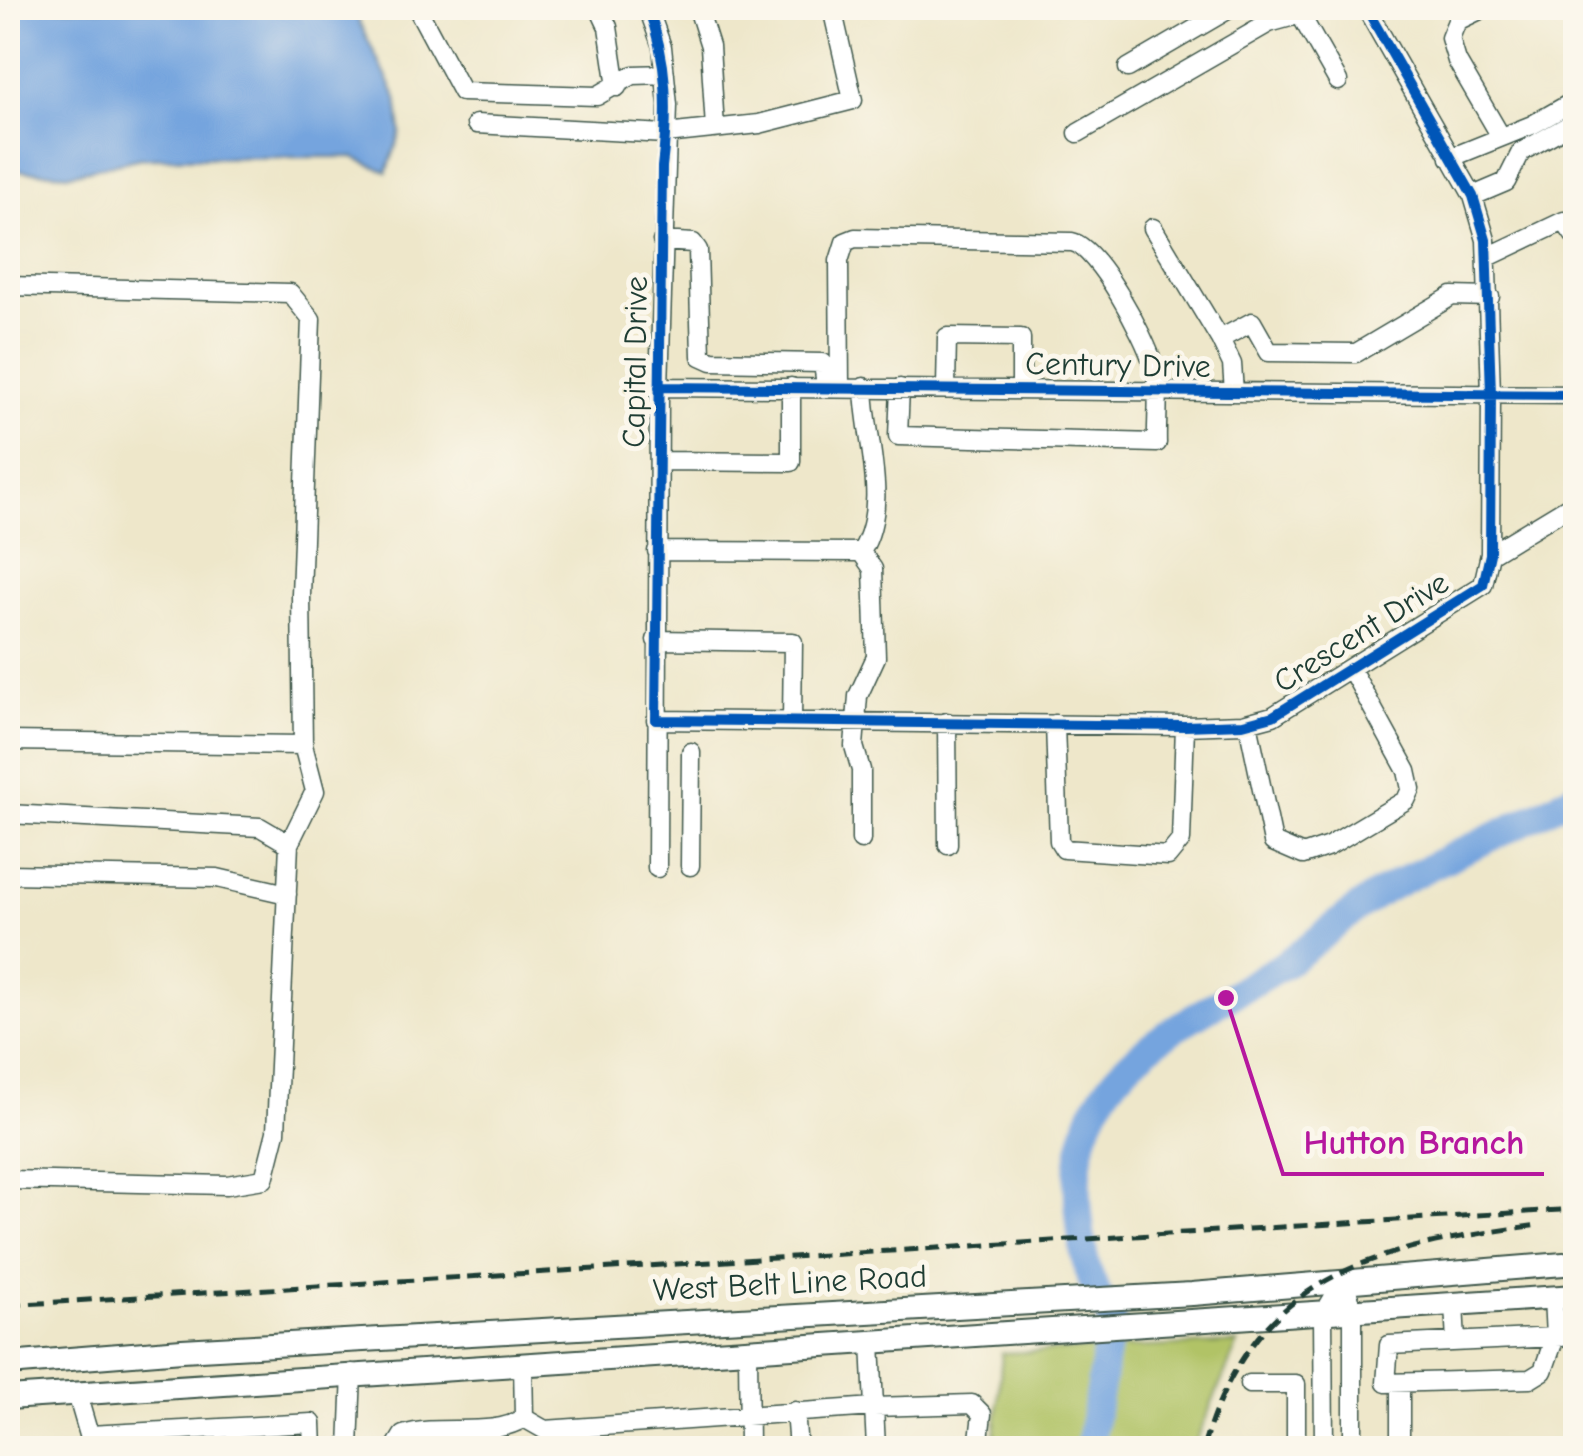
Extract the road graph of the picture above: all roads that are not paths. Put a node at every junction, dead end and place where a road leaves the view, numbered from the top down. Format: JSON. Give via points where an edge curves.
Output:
{"nodes":[{"id":1,"x":417,"y":8,"type":"edge"},
{"id":2,"x":599,"y":8,"type":"edge"},
{"id":3,"x":648,"y":8,"type":"edge"},
{"id":4,"x":698,"y":8,"type":"edge"},
{"id":5,"x":832,"y":8,"type":"edge"},
{"id":6,"x":1231,"y":8,"type":"edge"},
{"id":7,"x":1324,"y":8,"type":"edge"},
{"id":8,"x":1366,"y":8,"type":"edge"},
{"id":9,"x":1484,"y":8,"type":"edge"},
{"id":10,"x":1300,"y":14,"type":"junction"},
{"id":11,"x":1128,"y":68,"type":"dead end"},
{"id":12,"x":665,"y":74,"type":"junction"},
{"id":13,"x":1338,"y":81,"type":"dead end"},
{"id":14,"x":616,"y":87,"type":"junction"},
{"id":15,"x":1576,"y":100,"type":"edge"},
{"id":16,"x":476,"y":124,"type":"dead end"},
{"id":17,"x":1576,"y":127,"type":"edge"},
{"id":18,"x":715,"y":129,"type":"junction"},
{"id":19,"x":1078,"y":133,"type":"dead end"},
{"id":20,"x":666,"y":134,"type":"junction"},
{"id":21,"x":1500,"y":135,"type":"junction"},
{"id":22,"x":1450,"y":158,"type":"junction"},
{"id":23,"x":1473,"y":196,"type":"junction"},
{"id":24,"x":1570,"y":218,"type":"edge"},
{"id":25,"x":1152,"y":228,"type":"dead end"},
{"id":26,"x":1576,"y":238,"type":"edge"},
{"id":27,"x":662,"y":241,"type":"junction"},
{"id":28,"x":1488,"y":257,"type":"junction"},
{"id":29,"x":8,"y":286,"type":"edge"},
{"id":30,"x":1490,"y":298,"type":"junction"},
{"id":31,"x":1220,"y":340,"type":"junction"},
{"id":32,"x":712,"y":360,"type":"junction"},
{"id":33,"x":660,"y":387,"type":"junction"},
{"id":34,"x":704,"y":387,"type":"junction"},
{"id":35,"x":791,"y":387,"type":"junction"},
{"id":36,"x":833,"y":387,"type":"junction"},
{"id":37,"x":864,"y":388,"type":"junction"},
{"id":38,"x":900,"y":388,"type":"junction"},
{"id":39,"x":946,"y":388,"type":"junction"},
{"id":40,"x":1021,"y":389,"type":"junction"},
{"id":41,"x":1156,"y":391,"type":"junction"},
{"id":42,"x":1234,"y":392,"type":"junction"},
{"id":43,"x":1492,"y":394,"type":"junction"},
{"id":44,"x":1576,"y":396,"type":"edge"},
{"id":45,"x":659,"y":461,"type":"junction"},
{"id":46,"x":1576,"y":502,"type":"edge"},
{"id":47,"x":658,"y":551,"type":"junction"},
{"id":48,"x":862,"y":552,"type":"junction"},
{"id":49,"x":1490,"y":554,"type":"junction"},
{"id":50,"x":656,"y":640,"type":"junction"},
{"id":51,"x":1351,"y":669,"type":"junction"},
{"id":52,"x":656,"y":720,"type":"junction"},
{"id":53,"x":792,"y":720,"type":"junction"},
{"id":54,"x":856,"y":721,"type":"junction"},
{"id":55,"x":947,"y":722,"type":"junction"},
{"id":56,"x":1248,"y":723,"type":"junction"},
{"id":57,"x":1055,"y":724,"type":"junction"},
{"id":58,"x":1185,"y":726,"type":"junction"},
{"id":59,"x":8,"y":742,"type":"edge"},
{"id":60,"x":303,"y":745,"type":"junction"},
{"id":61,"x":690,"y":752,"type":"dead end"},
{"id":62,"x":656,"y":800,"type":"junction"},
{"id":63,"x":690,"y":801,"type":"junction"},
{"id":64,"x":8,"y":814,"type":"edge"},
{"id":65,"x":862,"y":840,"type":"dead end"},
{"id":66,"x":289,"y":844,"type":"junction"},
{"id":67,"x":948,"y":845,"type":"dead end"},
{"id":68,"x":690,"y":866,"type":"dead end"},
{"id":69,"x":657,"y":868,"type":"dead end"},
{"id":70,"x":8,"y":874,"type":"edge"},
{"id":71,"x":287,"y":894,"type":"junction"},
{"id":72,"x":8,"y":1180,"type":"edge"},
{"id":73,"x":1576,"y":1263,"type":"edge"},
{"id":74,"x":1344,"y":1280,"type":"junction"},
{"id":75,"x":1564,"y":1297,"type":"edge"},
{"id":76,"x":1454,"y":1304,"type":"junction"},
{"id":77,"x":1353,"y":1311,"type":"junction"},
{"id":78,"x":1323,"y":1315,"type":"junction"},
{"id":79,"x":747,"y":1317,"type":"junction"},
{"id":80,"x":1576,"y":1336,"type":"edge"},
{"id":81,"x":1555,"y":1337,"type":"junction"},
{"id":82,"x":350,"y":1340,"type":"junction"},
{"id":83,"x":870,"y":1342,"type":"junction"},
{"id":84,"x":1456,"y":1342,"type":"junction"},
{"id":85,"x":748,"y":1350,"type":"junction"},
{"id":86,"x":523,"y":1363,"type":"junction"},
{"id":87,"x":8,"y":1364,"type":"edge"},
{"id":88,"x":352,"y":1373,"type":"junction"},
{"id":89,"x":1249,"y":1384,"type":"dead end"},
{"id":90,"x":1400,"y":1385,"type":"junction"},
{"id":91,"x":77,"y":1394,"type":"junction"},
{"id":92,"x":8,"y":1398,"type":"edge"},
{"id":93,"x":874,"y":1407,"type":"junction"},
{"id":94,"x":795,"y":1411,"type":"junction"},
{"id":95,"x":748,"y":1415,"type":"junction"},
{"id":96,"x":524,"y":1418,"type":"junction"},
{"id":97,"x":546,"y":1439,"type":"edge"},
{"id":98,"x":313,"y":1448,"type":"edge"},
{"id":99,"x":349,"y":1448,"type":"edge"},
{"id":100,"x":395,"y":1448,"type":"edge"},
{"id":101,"x":749,"y":1448,"type":"edge"},
{"id":102,"x":798,"y":1448,"type":"edge"},
{"id":103,"x":876,"y":1448,"type":"edge"},
{"id":104,"x":978,"y":1448,"type":"edge"},
{"id":105,"x":1296,"y":1448,"type":"edge"},
{"id":106,"x":1324,"y":1448,"type":"edge"},
{"id":107,"x":1353,"y":1448,"type":"edge"},
{"id":108,"x":1400,"y":1448,"type":"edge"}],
"edges":[{"from":1,"to":14,"type":"street","via":[[462,92],[596,96]]},
{"from":2,"to":14,"type":"street"},
{"from":3,"to":12,"type":"street","name":"Capital Drive"},
{"from":4,"to":18,"type":"street","via":[[710,46]]},
{"from":5,"to":18,"type":"street","via":[[852,100]]},
{"from":6,"to":11,"type":"street"},
{"from":7,"to":10,"type":"street"},
{"from":8,"to":22,"type":"street","name":"Crescent Drive"},
{"from":9,"to":21,"type":"street","via":[[1458,22],[1450,38]]},
{"from":10,"to":13,"type":"street"},
{"from":10,"to":19,"type":"street","via":[[1269,23]]},
{"from":12,"to":14,"type":"street","via":[[633,75]]},
{"from":12,"to":20,"type":"street","name":"Capital Drive"},
{"from":15,"to":21,"type":"street"},
{"from":16,"to":20,"type":"street"},
{"from":17,"to":23,"type":"street","via":[[1522,152],[1506,182]]},
{"from":18,"to":20,"type":"street"},
{"from":20,"to":27,"type":"street","name":"Capital Drive"},
{"from":21,"to":22,"type":"street"},
{"from":22,"to":23,"type":"street","name":"Crescent Drive"},
{"from":23,"to":28,"type":"street","name":"Crescent Drive"},
{"from":24,"to":26,"type":"street"},
{"from":24,"to":28,"type":"street"},
{"from":25,"to":31,"type":"street"},
{"from":27,"to":32,"type":"street","via":[[693,243],[698,250],[698,339],[702,356]]},
{"from":27,"to":33,"type":"street","name":"Capital Drive"},
{"from":28,"to":30,"type":"street","name":"Crescent Drive"},
{"from":29,"to":60,"type":"street","via":[[290,293],[311,319]]},
{"from":30,"to":31,"type":"street","via":[[1452,296],[1356,353],[1269,352],[1252,322]]},
{"from":30,"to":43,"type":"street","name":"Crescent Drive"},
{"from":31,"to":42,"type":"street","via":[[1232,364]]},
{"from":32,"to":34,"type":"street"},
{"from":32,"to":36,"type":"street","via":[[822,363]]},
{"from":33,"to":34,"type":"street","name":"Century Drive"},
{"from":33,"to":45,"type":"street","name":"Capital Drive"},
{"from":34,"to":35,"type":"street","name":"Century Drive"},
{"from":35,"to":36,"type":"street","name":"Century Drive"},
{"from":35,"to":45,"type":"street","via":[[791,462]]},
{"from":36,"to":37,"type":"street","name":"Century Drive"},
{"from":36,"to":41,"type":"street","via":[[840,251],[855,238],[1083,244],[1154,365]]},
{"from":37,"to":38,"type":"street","name":"Century Drive"},
{"from":37,"to":48,"type":"street","via":[[874,439],[874,532]]},
{"from":38,"to":39,"type":"street","name":"Century Drive"},
{"from":38,"to":41,"type":"street","via":[[898,436],[1156,443]]},
{"from":39,"to":40,"type":"street","name":"Century Drive"},
{"from":39,"to":40,"type":"street","via":[[947,338],[1020,338]]},
{"from":40,"to":41,"type":"street","name":"Century Drive"},
{"from":41,"to":42,"type":"street","name":"Century Drive"},
{"from":42,"to":43,"type":"street","name":"Century Drive"},
{"from":43,"to":44,"type":"street","name":"Century Drive"},
{"from":43,"to":49,"type":"street","name":"Crescent Drive"},
{"from":45,"to":47,"type":"street","name":"Capital Drive"},
{"from":46,"to":49,"type":"street"},
{"from":47,"to":48,"type":"street"},
{"from":47,"to":50,"type":"street","name":"Capital Drive"},
{"from":48,"to":54,"type":"street","via":[[872,568],[876,657],[858,696]]},
{"from":49,"to":51,"type":"street","name":"Crescent Drive","via":[[1483,585]]},
{"from":50,"to":52,"type":"street","name":"Capital Drive"},
{"from":50,"to":53,"type":"street","via":[[793,642]]},
{"from":51,"to":56,"type":"street","name":"Crescent Drive","via":[[1273,716]]},
{"from":51,"to":56,"type":"street","via":[[1411,789],[1406,800],[1329,846],[1303,855],[1273,842]]},
{"from":52,"to":53,"type":"street","name":"Crescent Drive"},
{"from":52,"to":62,"type":"street","name":"Capital Drive"},
{"from":53,"to":54,"type":"street","name":"Crescent Drive"},
{"from":54,"to":55,"type":"street","name":"Crescent Drive"},
{"from":54,"to":65,"type":"street"},
{"from":55,"to":57,"type":"street","name":"Crescent Drive"},
{"from":55,"to":67,"type":"street"},
{"from":56,"to":58,"type":"street","name":"Crescent Drive"},
{"from":57,"to":58,"type":"street","name":"Crescent Drive"},
{"from":57,"to":58,"type":"street","via":[[1064,850],[1168,856],[1181,840]]},
{"from":59,"to":60,"type":"street"},
{"from":60,"to":66,"type":"street","via":[[316,791]]},
{"from":61,"to":63,"type":"street"},
{"from":62,"to":63,"type":"street"},
{"from":62,"to":69,"type":"street","name":"Capital Drive"},
{"from":63,"to":68,"type":"street"},
{"from":64,"to":66,"type":"street","via":[[260,827]]},
{"from":66,"to":71,"type":"street"},
{"from":70,"to":71,"type":"street","via":[[217,878]]},
{"from":71,"to":72,"type":"street","via":[[276,1132],[264,1178],[227,1185]]},
{"from":73,"to":74,"type":"main road","name":"West Belt Line Road"},
{"from":74,"to":77,"type":"street"},
{"from":74,"to":78,"type":"street"},
{"from":74,"to":79,"type":"main road","name":"West Belt Line Road","via":[[1008,1306]]},
{"from":75,"to":76,"type":"main road","name":"West Belt Line Road"},
{"from":75,"to":81,"type":"street"},
{"from":76,"to":77,"type":"main road","name":"West Belt Line Road"},
{"from":76,"to":84,"type":"street"},
{"from":77,"to":78,"type":"main road","name":"West Belt Line Road"},
{"from":77,"to":107,"type":"street"},
{"from":78,"to":83,"type":"main road","name":"West Belt Line Road"},
{"from":78,"to":106,"type":"street"},
{"from":79,"to":82,"type":"main road","name":"West Belt Line Road"},
{"from":79,"to":85,"type":"main road"},
{"from":80,"to":81,"type":"street"},
{"from":81,"to":84,"type":"street"},
{"from":81,"to":90,"type":"street","via":[[1543,1371],[1530,1379]]},
{"from":82,"to":87,"type":"main road","name":"West Belt Line Road"},
{"from":82,"to":88,"type":"main road"},
{"from":83,"to":85,"type":"main road","name":"West Belt Line Road"},
{"from":83,"to":93,"type":"street"},
{"from":84,"to":90,"type":"street","via":[[1390,1346],[1386,1380]]},
{"from":85,"to":86,"type":"main road","name":"West Belt Line Road"},
{"from":85,"to":95,"type":"street"},
{"from":86,"to":88,"type":"main road","name":"West Belt Line Road"},
{"from":86,"to":96,"type":"street"},
{"from":88,"to":91,"type":"main road","name":"West Belt Line Road"},
{"from":88,"to":99,"type":"street"},
{"from":89,"to":105,"type":"street","via":[[1296,1384]]},
{"from":90,"to":108,"type":"street"},
{"from":91,"to":92,"type":"main road","name":"West Belt Line Road"},
{"from":91,"to":98,"type":"street","via":[[89,1435],[312,1423]]},
{"from":93,"to":94,"type":"street"},
{"from":93,"to":103,"type":"street"},
{"from":93,"to":104,"type":"street","via":[[972,1404],[982,1414]]},
{"from":94,"to":95,"type":"street"},
{"from":94,"to":102,"type":"street"},
{"from":95,"to":97,"type":"street"},
{"from":95,"to":101,"type":"street"},
{"from":96,"to":97,"type":"street"},
{"from":96,"to":100,"type":"street","via":[[512,1426],[420,1430],[403,1435]]}]}
